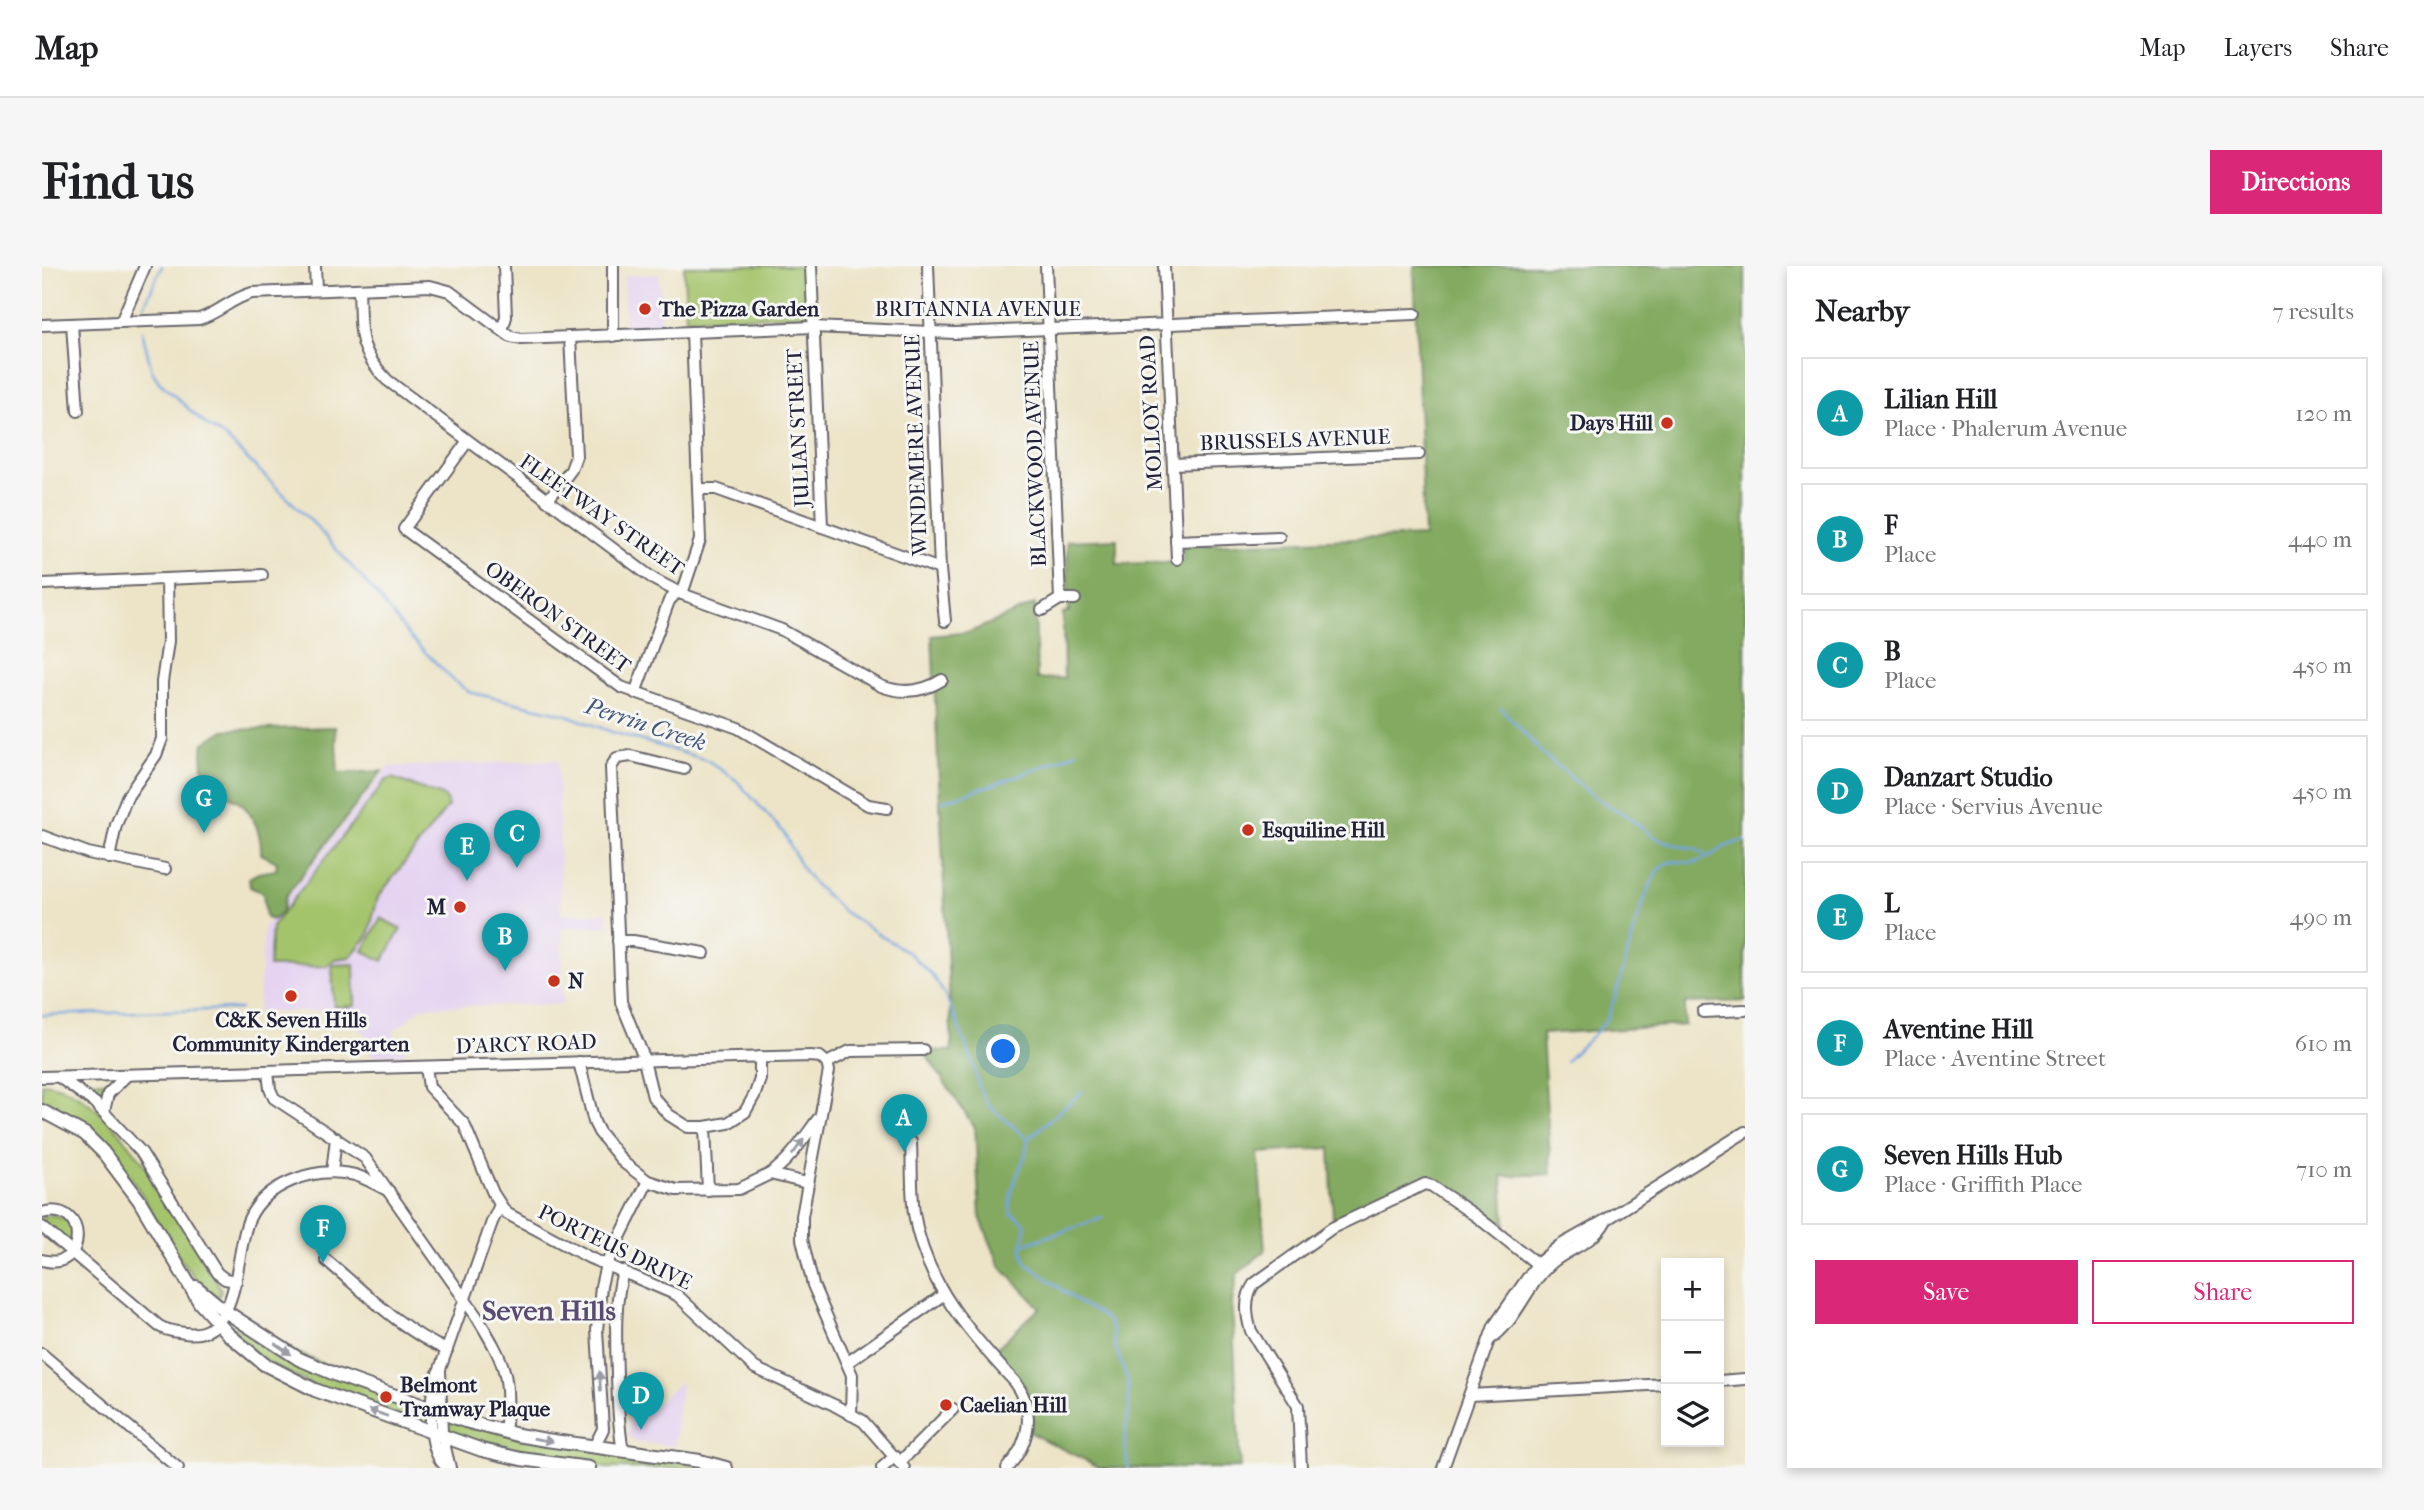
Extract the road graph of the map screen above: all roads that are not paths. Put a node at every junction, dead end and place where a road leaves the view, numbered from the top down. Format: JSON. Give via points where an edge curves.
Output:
{"nodes":[{"id":1,"x":145,"y":266,"type":"edge"},
{"id":2,"x":315,"y":266,"type":"edge"},
{"id":3,"x":504,"y":266,"type":"edge"},
{"id":4,"x":613,"y":266,"type":"edge"},
{"id":5,"x":811,"y":266,"type":"edge"},
{"id":6,"x":928,"y":266,"type":"edge"},
{"id":7,"x":1046,"y":266,"type":"edge"},
{"id":8,"x":1164,"y":266,"type":"edge"},
{"id":9,"x":359,"y":289,"type":"junction"},
{"id":10,"x":316,"y":290,"type":"junction"},
{"id":11,"x":1415,"y":314,"type":"dead end"},
{"id":12,"x":127,"y":321,"type":"junction"},
{"id":13,"x":72,"y":324,"type":"junction"},
{"id":14,"x":1166,"y":324,"type":"junction"},
{"id":15,"x":42,"y":325,"type":"edge"},
{"id":16,"x":813,"y":327,"type":"junction"},
{"id":17,"x":1049,"y":329,"type":"junction"},
{"id":18,"x":502,"y":330,"type":"junction"},
{"id":19,"x":692,"y":332,"type":"junction"},
{"id":20,"x":931,"y":332,"type":"junction"},
{"id":21,"x":613,"y":336,"type":"junction"},
{"id":22,"x":570,"y":337,"type":"junction"},
{"id":23,"x":78,"y":411,"type":"dead end"},
{"id":24,"x":467,"y":442,"type":"junction"},
{"id":25,"x":1419,"y":454,"type":"dead end"},
{"id":26,"x":1173,"y":464,"type":"junction"},
{"id":27,"x":699,"y":489,"type":"junction"},
{"id":28,"x":547,"y":500,"type":"junction"},
{"id":29,"x":822,"y":527,"type":"junction"},
{"id":30,"x":1279,"y":537,"type":"dead end"},
{"id":31,"x":1176,"y":541,"type":"junction"},
{"id":32,"x":1177,"y":559,"type":"dead end"},
{"id":33,"x":940,"y":569,"type":"junction"},
{"id":34,"x":262,"y":575,"type":"dead end"},
{"id":35,"x":167,"y":579,"type":"junction"},
{"id":36,"x":42,"y":584,"type":"edge"},
{"id":37,"x":679,"y":593,"type":"junction"},
{"id":38,"x":1060,"y":599,"type":"junction"},
{"id":39,"x":1075,"y":599,"type":"dead end"},
{"id":40,"x":1042,"y":610,"type":"dead end"},
{"id":41,"x":945,"y":621,"type":"dead end"},
{"id":42,"x":942,"y":680,"type":"dead end"},
{"id":43,"x":635,"y":694,"type":"junction"},
{"id":44,"x":684,"y":769,"type":"dead end"},
{"id":45,"x":887,"y":808,"type":"dead end"},
{"id":46,"x":42,"y":836,"type":"edge"},
{"id":47,"x":109,"y":858,"type":"junction"},
{"id":48,"x":165,"y":869,"type":"dead end"},
{"id":49,"x":618,"y":941,"type":"junction"},
{"id":50,"x":704,"y":953,"type":"dead end"},
{"id":51,"x":1745,"y":1010,"type":"edge"},
{"id":52,"x":1703,"y":1012,"type":"dead end"},
{"id":53,"x":923,"y":1050,"type":"dead end"},
{"id":54,"x":760,"y":1057,"type":"junction"},
{"id":55,"x":645,"y":1060,"type":"junction"},
{"id":56,"x":579,"y":1062,"type":"junction"},
{"id":57,"x":827,"y":1063,"type":"junction"},
{"id":58,"x":426,"y":1067,"type":"junction"},
{"id":59,"x":268,"y":1072,"type":"junction"},
{"id":60,"x":126,"y":1076,"type":"junction"},
{"id":61,"x":42,"y":1077,"type":"edge"},
{"id":62,"x":59,"y":1077,"type":"junction"},
{"id":63,"x":42,"y":1111,"type":"edge"},
{"id":64,"x":104,"y":1111,"type":"junction"},
{"id":65,"x":821,"y":1115,"type":"junction"},
{"id":66,"x":705,"y":1127,"type":"junction"},
{"id":67,"x":1745,"y":1132,"type":"edge"},
{"id":68,"x":336,"y":1138,"type":"junction"},
{"id":69,"x":911,"y":1142,"type":"dead end"},
{"id":70,"x":332,"y":1172,"type":"junction"},
{"id":71,"x":770,"y":1174,"type":"junction"},
{"id":72,"x":648,"y":1181,"type":"junction"},
{"id":73,"x":807,"y":1183,"type":"junction"},
{"id":74,"x":708,"y":1190,"type":"junction"},
{"id":75,"x":389,"y":1191,"type":"junction"},
{"id":76,"x":500,"y":1205,"type":"junction"},
{"id":77,"x":42,"y":1213,"type":"edge"},
{"id":78,"x":1607,"y":1219,"type":"junction"},
{"id":79,"x":42,"y":1227,"type":"edge"},
{"id":80,"x":72,"y":1253,"type":"junction"},
{"id":81,"x":42,"y":1260,"type":"edge"},
{"id":82,"x":326,"y":1260,"type":"dead end"},
{"id":83,"x":1537,"y":1264,"type":"junction"},
{"id":84,"x":606,"y":1265,"type":"junction"},
{"id":85,"x":623,"y":1271,"type":"junction"},
{"id":86,"x":236,"y":1281,"type":"junction"},
{"id":87,"x":190,"y":1283,"type":"junction"},
{"id":88,"x":943,"y":1295,"type":"junction"},
{"id":89,"x":464,"y":1300,"type":"junction"},
{"id":90,"x":225,"y":1311,"type":"junction"},
{"id":91,"x":216,"y":1322,"type":"junction"},
{"id":92,"x":1489,"y":1340,"type":"junction"},
{"id":93,"x":447,"y":1350,"type":"junction"},
{"id":94,"x":42,"y":1354,"type":"edge"},
{"id":95,"x":848,"y":1363,"type":"junction"},
{"id":96,"x":1745,"y":1379,"type":"edge"},
{"id":97,"x":1724,"y":1381,"type":"edge"},
{"id":98,"x":1661,"y":1384,"type":"edge"},
{"id":99,"x":1470,"y":1395,"type":"junction"},
{"id":100,"x":953,"y":1409,"type":"dead end"},
{"id":101,"x":436,"y":1410,"type":"junction"},
{"id":102,"x":851,"y":1415,"type":"junction"},
{"id":103,"x":505,"y":1432,"type":"junction"},
{"id":104,"x":437,"y":1434,"type":"junction"},
{"id":105,"x":594,"y":1447,"type":"junction"},
{"id":106,"x":622,"y":1451,"type":"junction"},
{"id":107,"x":900,"y":1462,"type":"edge"},
{"id":108,"x":178,"y":1468,"type":"edge"},
{"id":109,"x":449,"y":1468,"type":"edge"},
{"id":110,"x":589,"y":1468,"type":"edge"},
{"id":111,"x":726,"y":1468,"type":"edge"},
{"id":112,"x":882,"y":1468,"type":"edge"},
{"id":113,"x":1007,"y":1468,"type":"edge"},
{"id":114,"x":1301,"y":1468,"type":"edge"},
{"id":115,"x":1443,"y":1468,"type":"edge"}],
"edges":[{"from":1,"to":12,"type":"street"},
{"from":2,"to":10,"type":"street"},
{"from":3,"to":18,"type":"street","via":[[506,317]]},
{"from":4,"to":21,"type":"street"},
{"from":5,"to":16,"type":"street","name":"JULIAN STREET"},
{"from":6,"to":20,"type":"street","name":"WINDEMERE AVENUE"},
{"from":7,"to":17,"type":"street","name":"BLACKWOOD AVENUE"},
{"from":8,"to":14,"type":"street","name":"MOLLOY ROAD"},
{"from":9,"to":10,"type":"street"},
{"from":9,"to":18,"type":"street","via":[[440,287]]},
{"from":9,"to":24,"type":"street","name":"FLEETWAY STREET","via":[[362,340],[368,357],[397,390]]},
{"from":10,"to":12,"type":"street","via":[[252,293],[199,319]]},
{"from":11,"to":14,"type":"street","name":"BRITANNIA AVENUE"},
{"from":12,"to":13,"type":"street"},
{"from":13,"to":15,"type":"street"},
{"from":13,"to":23,"type":"street"},
{"from":14,"to":17,"type":"street","name":"BRITANNIA AVENUE"},
{"from":14,"to":26,"type":"street","name":"MOLLOY ROAD"},
{"from":16,"to":19,"type":"street","name":"BRITANNIA AVENUE"},
{"from":16,"to":20,"type":"street","name":"BRITANNIA AVENUE"},
{"from":16,"to":29,"type":"street","name":"JULIAN STREET"},
{"from":17,"to":20,"type":"street","name":"BRITANNIA AVENUE"},
{"from":17,"to":38,"type":"street","name":"BLACKWOOD AVENUE"},
{"from":18,"to":22,"type":"street","name":"BRITANNIA AVENUE","via":[[521,339]]},
{"from":19,"to":21,"type":"street","name":"BRITANNIA AVENUE"},
{"from":19,"to":27,"type":"street"},
{"from":20,"to":33,"type":"street","name":"WINDEMERE AVENUE"},
{"from":21,"to":22,"type":"street","name":"BRITANNIA AVENUE"},
{"from":22,"to":28,"type":"street","via":[[576,456],[571,470]]},
{"from":24,"to":28,"type":"street","name":"FLEETWAY STREET"},
{"from":24,"to":43,"type":"street","name":"OBERON STREET","via":[[404,529]]},
{"from":25,"to":26,"type":"street","name":"BRUSSELS AVENUE"},
{"from":26,"to":31,"type":"street","name":"MOLLOY ROAD"},
{"from":27,"to":29,"type":"street","via":[[716,489]]},
{"from":27,"to":37,"type":"street","via":[[701,540]]},
{"from":28,"to":37,"type":"street","name":"FLEETWAY STREET"},
{"from":29,"to":33,"type":"street"},
{"from":30,"to":31,"type":"street"},
{"from":31,"to":32,"type":"street","name":"MOLLOY ROAD"},
{"from":33,"to":41,"type":"street","name":"WINDEMERE AVENUE"},
{"from":34,"to":35,"type":"street"},
{"from":35,"to":36,"type":"street"},
{"from":35,"to":47,"type":"street","via":[[162,739],[127,797]]},
{"from":37,"to":42,"type":"street","name":"FLEETWAY STREET","via":[[782,630],[894,691],[933,686]]},
{"from":37,"to":43,"type":"street","via":[[669,601]]},
{"from":38,"to":39,"type":"street"},
{"from":38,"to":40,"type":"street"},
{"from":43,"to":45,"type":"street","name":"OBERON STREET","via":[[738,728],[868,805]]},
{"from":44,"to":49,"type":"street","via":[[631,756],[612,762]]},
{"from":46,"to":47,"type":"street"},
{"from":47,"to":48,"type":"street"},
{"from":49,"to":50,"type":"street"},
{"from":49,"to":55,"type":"street","via":[[621,1002]]},
{"from":51,"to":52,"type":"street"},
{"from":53,"to":57,"type":"street","via":[[850,1051]]},
{"from":54,"to":55,"type":"street","name":"D'ARCY ROAD"},
{"from":54,"to":57,"type":"street","name":"D'ARCY ROAD","via":[[811,1056]]},
{"from":54,"to":66,"type":"street","via":[[760,1079],[745,1112],[728,1123]]},
{"from":55,"to":56,"type":"street","name":"D'ARCY ROAD"},
{"from":55,"to":66,"type":"street","via":[[653,1097],[669,1115],[688,1127]]},
{"from":56,"to":58,"type":"street","name":"D'ARCY ROAD"},
{"from":56,"to":72,"type":"street","via":[[599,1132],[624,1163]]},
{"from":57,"to":65,"type":"street"},
{"from":58,"to":59,"type":"street","name":"D'ARCY ROAD"},
{"from":58,"to":76,"type":"street","via":[[429,1087],[464,1124]]},
{"from":59,"to":60,"type":"street","name":"D'ARCY ROAD"},
{"from":59,"to":68,"type":"street","via":[[274,1098]]},
{"from":60,"to":62,"type":"street","name":"D'ARCY ROAD"},
{"from":60,"to":64,"type":"street","via":[[108,1094]]},
{"from":61,"to":62,"type":"street","name":"D'ARCY ROAD"},
{"from":62,"to":64,"type":"street"},
{"from":63,"to":87,"type":"main road","via":[[85,1134],[103,1152]]},
{"from":64,"to":86,"type":"street","via":[[141,1152],[217,1273]]},
{"from":71,"to":65,"type":"street","one_way":true,"via":[[791,1157]]},
{"from":65,"to":73,"type":"street"},
{"from":66,"to":74,"type":"street"},
{"from":67,"to":78,"type":"street"},
{"from":68,"to":70,"type":"street"},
{"from":68,"to":75,"type":"street","via":[[365,1158]]},
{"from":69,"to":88,"type":"street","via":[[915,1219]]},
{"from":70,"to":75,"type":"street","via":[[364,1178]]},
{"from":70,"to":86,"type":"street","via":[[308,1174],[282,1185],[254,1211],[239,1253]]},
{"from":71,"to":73,"type":"street"},
{"from":71,"to":74,"type":"street","via":[[745,1188]]},
{"from":72,"to":74,"type":"street","via":[[676,1190]]},
{"from":72,"to":84,"type":"street"},
{"from":73,"to":95,"type":"street","via":[[802,1239],[813,1285]]},
{"from":75,"to":89,"type":"street"},
{"from":76,"to":84,"type":"street","name":"PORTEUS DRIVE","via":[[516,1219]]},
{"from":76,"to":89,"type":"street"},
{"from":77,"to":80,"type":"street","via":[[59,1212],[73,1221],[78,1237]]},
{"from":78,"to":83,"type":"street"},
{"from":78,"to":92,"type":"street","via":[[1600,1231],[1554,1261],[1501,1332]]},
{"from":79,"to":80,"type":"street"},
{"from":80,"to":81,"type":"street","via":[[57,1262]]},
{"from":80,"to":91,"type":"street","via":[[163,1329],[194,1334]]},
{"from":82,"to":93,"type":"street","via":[[402,1322]]},
{"from":83,"to":92,"type":"street","via":[[1501,1314]]},
{"from":83,"to":114,"type":"street","via":[[1476,1216],[1425,1184],[1332,1228],[1254,1284],[1247,1301],[1247,1319],[1297,1406]]},
{"from":84,"to":85,"type":"street","name":"PORTEUS DRIVE"},
{"from":105,"to":84,"type":"street","one_way":true,"via":[[602,1432],[597,1331]]},
{"from":85,"to":102,"type":"street","name":"PORTEUS DRIVE","via":[[686,1301],[755,1368]]},
{"from":85,"to":106,"type":"street","via":[[616,1328]]},
{"from":86,"to":90,"type":"street"},
{"from":87,"to":90,"type":"main road"},
{"from":87,"to":91,"type":"main road"},
{"from":88,"to":95,"type":"street"},
{"from":88,"to":113,"type":"street","via":[[1024,1394],[1026,1437]]},
{"from":89,"to":93,"type":"street"},
{"from":89,"to":103,"type":"street","via":[[494,1345],[507,1376]]},
{"from":90,"to":91,"type":"street"},
{"from":90,"to":101,"type":"main road","one_way":true,"via":[[299,1359]]},
{"from":104,"to":91,"type":"main road","one_way":true,"via":[[291,1380],[254,1357]]},
{"from":92,"to":99,"type":"street"},
{"from":93,"to":101,"type":"street","via":[[432,1391]]},
{"from":94,"to":108,"type":"street"},
{"from":95,"to":102,"type":"street"},
{"from":96,"to":97,"type":"street"},
{"from":98,"to":99,"type":"street"},
{"from":99,"to":115,"type":"street"},
{"from":100,"to":107,"type":"street"},
{"from":101,"to":103,"type":"main road"},
{"from":101,"to":104,"type":"street"},
{"from":102,"to":107,"type":"street","name":"PORTEUS DRIVE","via":[[874,1432]]},
{"from":103,"to":105,"type":"main road","one_way":true},
{"from":104,"to":109,"type":"street"},
{"from":104,"to":110,"type":"main road","via":[[506,1456]]},
{"from":105,"to":106,"type":"main road"},
{"from":106,"to":111,"type":"main road"},
{"from":107,"to":112,"type":"street"}]}
